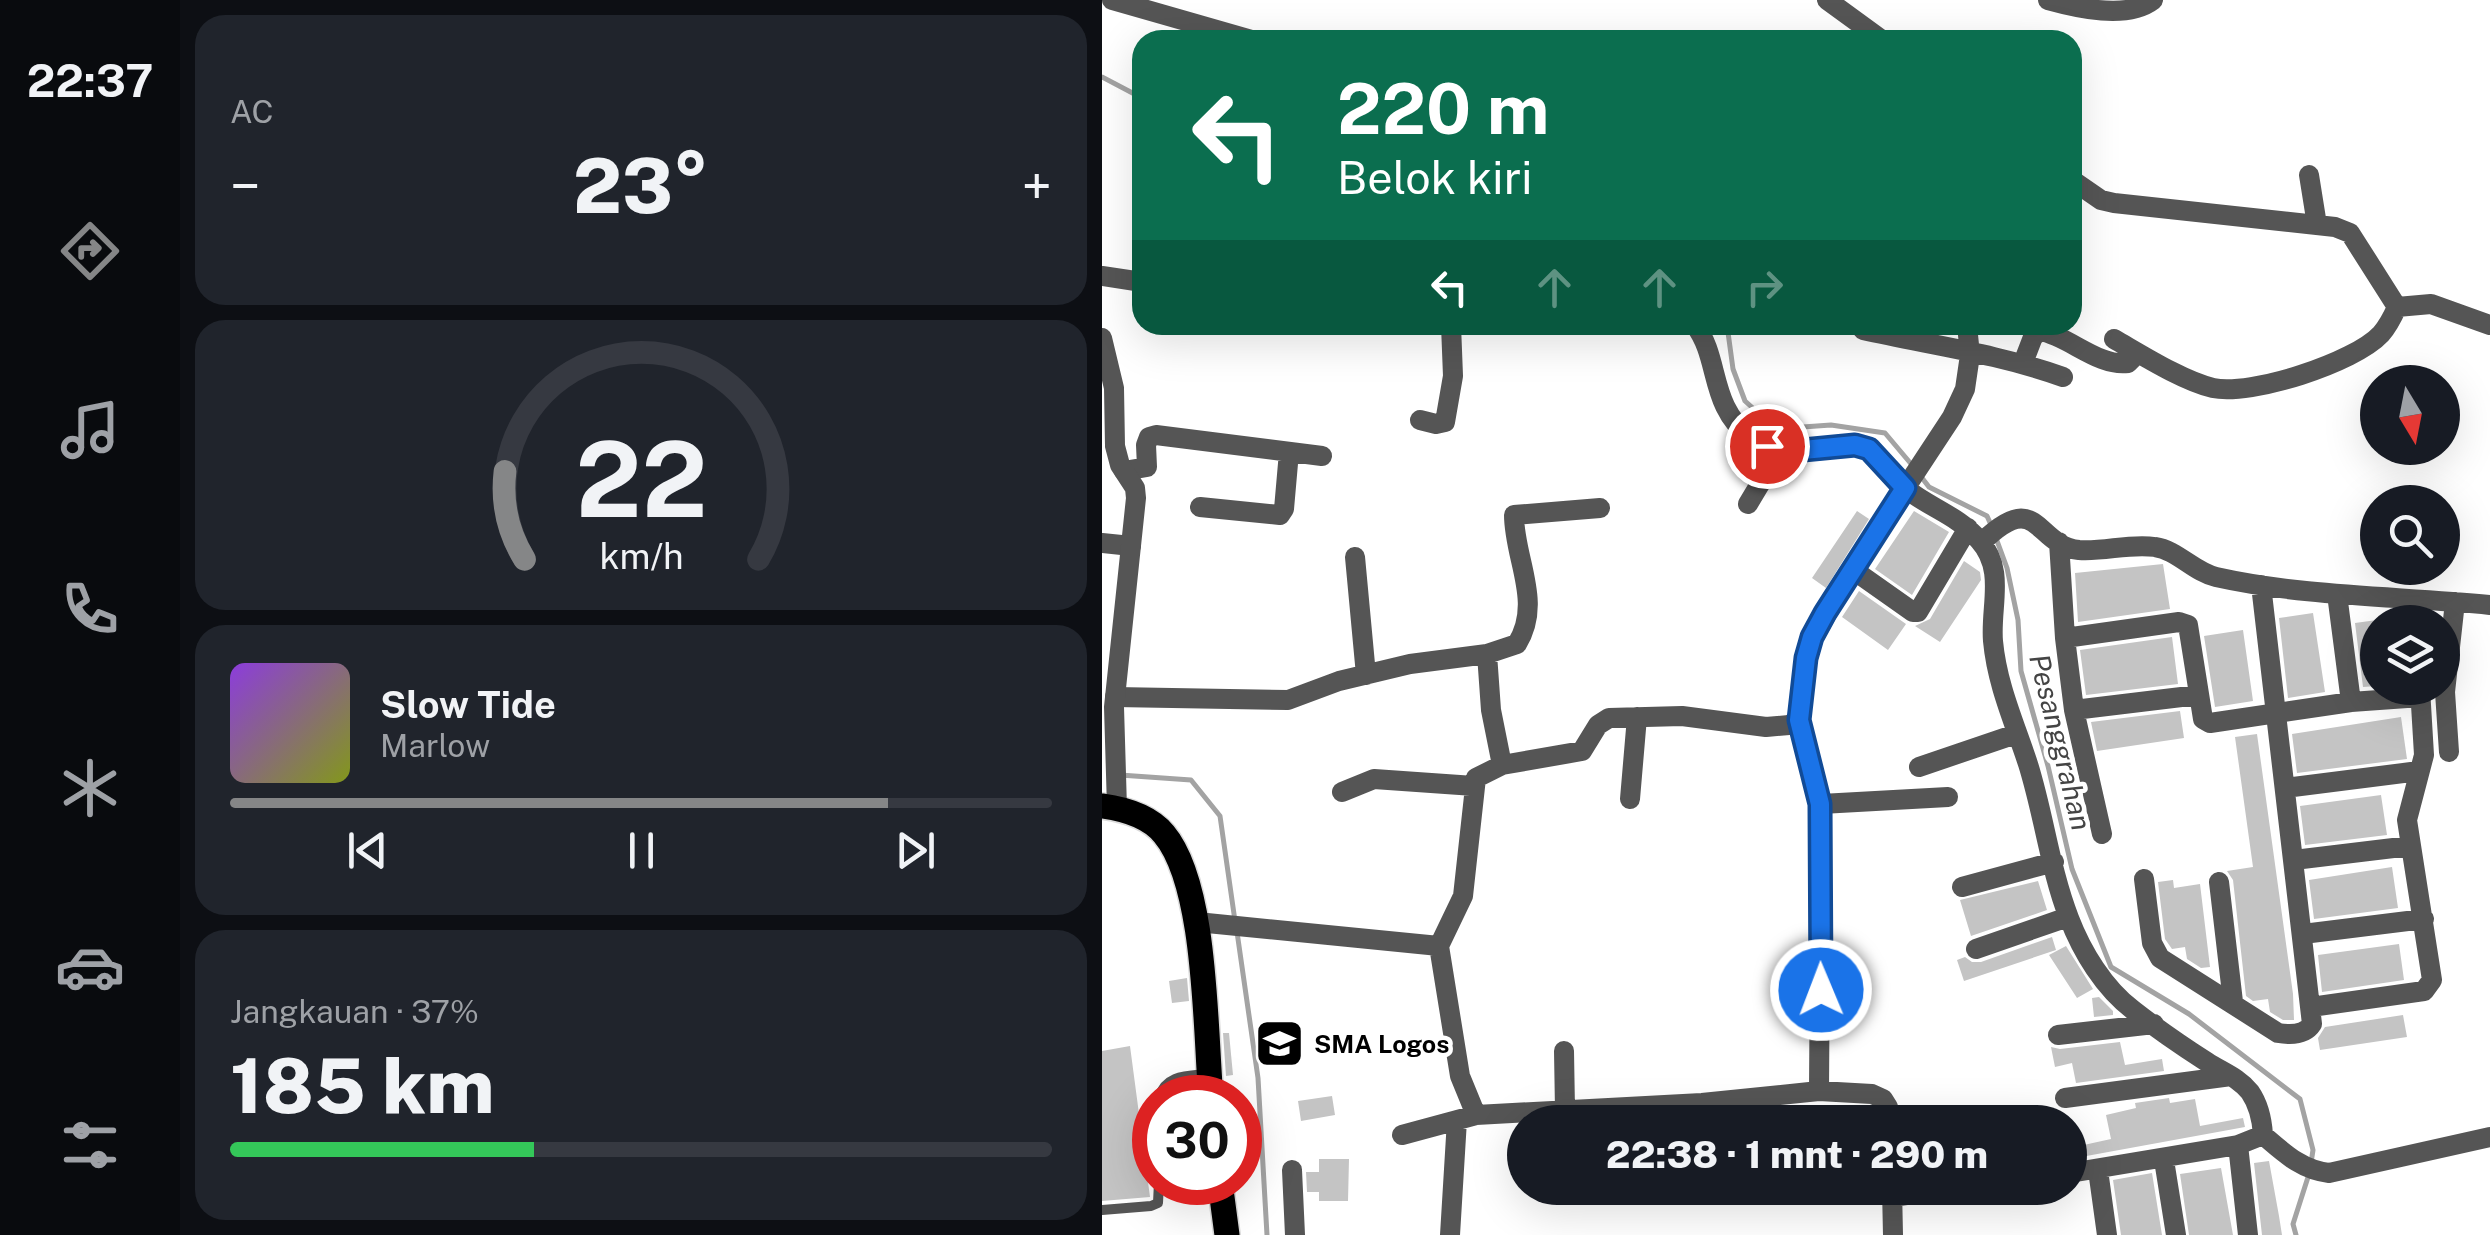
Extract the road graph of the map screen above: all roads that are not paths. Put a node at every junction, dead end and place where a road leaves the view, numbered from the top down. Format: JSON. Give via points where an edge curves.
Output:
{"nodes":[{"id":1,"x":1112,"y":0,"type":"edge"},
{"id":2,"x":1827,"y":0,"type":"edge"},
{"id":3,"x":2048,"y":0,"type":"edge"},
{"id":4,"x":2153,"y":0,"type":"edge"},
{"id":5,"x":1217,"y":30,"type":"edge"},
{"id":6,"x":1868,"y":30,"type":"edge"},
{"id":7,"x":2310,"y":175,"type":"dead end"},
{"id":8,"x":2082,"y":187,"type":"edge"},
{"id":9,"x":2318,"y":225,"type":"junction"},
{"id":10,"x":1102,"y":276,"type":"edge"},
{"id":11,"x":1132,"y":280,"type":"edge"},
{"id":12,"x":2390,"y":319,"type":"junction"},
{"id":13,"x":2490,"y":325,"type":"edge"},
{"id":14,"x":1451,"y":335,"type":"edge"},
{"id":15,"x":1702,"y":335,"type":"edge"},
{"id":16,"x":1886,"y":335,"type":"edge"},
{"id":17,"x":1968,"y":335,"type":"edge"},
{"id":18,"x":2036,"y":335,"type":"edge"},
{"id":19,"x":2056,"y":335,"type":"edge"},
{"id":20,"x":1102,"y":338,"type":"edge"},
{"id":21,"x":2114,"y":339,"type":"dead end"},
{"id":22,"x":2138,"y":352,"type":"junction"},
{"id":23,"x":1970,"y":354,"type":"junction"},
{"id":24,"x":2022,"y":363,"type":"junction"},
{"id":25,"x":2063,"y":377,"type":"dead end"},
{"id":26,"x":1420,"y":420,"type":"dead end"},
{"id":27,"x":1108,"y":430,"type":"edge"},
{"id":28,"x":1781,"y":449,"type":"junction"},
{"id":29,"x":1290,"y":452,"type":"junction"},
{"id":30,"x":1322,"y":456,"type":"dead end"},
{"id":31,"x":1124,"y":470,"type":"junction"},
{"id":32,"x":1910,"y":478,"type":"junction"},
{"id":33,"x":1748,"y":504,"type":"dead end"},
{"id":34,"x":1200,"y":508,"type":"dead end"},
{"id":35,"x":1600,"y":508,"type":"dead end"},
{"id":36,"x":1980,"y":535,"type":"junction"},
{"id":37,"x":2059,"y":542,"type":"junction"},
{"id":38,"x":1102,"y":543,"type":"edge"},
{"id":39,"x":1131,"y":546,"type":"junction"},
{"id":40,"x":1355,"y":557,"type":"dead end"},
{"id":41,"x":1852,"y":569,"type":"junction"},
{"id":42,"x":2260,"y":586,"type":"junction"},
{"id":43,"x":2337,"y":594,"type":"junction"},
{"id":44,"x":2411,"y":599,"type":"junction"},
{"id":45,"x":2455,"y":602,"type":"junction"},
{"id":46,"x":2412,"y":605,"type":"edge"},
{"id":47,"x":2490,"y":605,"type":"edge"},
{"id":48,"x":2065,"y":638,"type":"junction"},
{"id":49,"x":1487,"y":654,"type":"junction"},
{"id":50,"x":1366,"y":675,"type":"junction"},
{"id":51,"x":2198,"y":695,"type":"junction"},
{"id":52,"x":2360,"y":701,"type":"edge"},
{"id":53,"x":2351,"y":702,"type":"junction"},
{"id":54,"x":1110,"y":704,"type":"edge"},
{"id":55,"x":2422,"y":705,"type":"edge"},
{"id":56,"x":2074,"y":710,"type":"junction"},
{"id":57,"x":2277,"y":712,"type":"junction"},
{"id":58,"x":1637,"y":718,"type":"junction"},
{"id":59,"x":1799,"y":720,"type":"junction"},
{"id":60,"x":2016,"y":734,"type":"junction"},
{"id":61,"x":2449,"y":752,"type":"dead end"},
{"id":62,"x":1502,"y":765,"type":"junction"},
{"id":63,"x":1919,"y":768,"type":"dead end"},
{"id":64,"x":2419,"y":771,"type":"junction"},
{"id":65,"x":1474,"y":786,"type":"junction"},
{"id":66,"x":2285,"y":788,"type":"junction"},
{"id":67,"x":1342,"y":792,"type":"dead end"},
{"id":68,"x":1948,"y":797,"type":"dead end"},
{"id":69,"x":1630,"y":798,"type":"dead end"},
{"id":70,"x":1112,"y":802,"type":"edge"},
{"id":71,"x":1820,"y":804,"type":"junction"},
{"id":72,"x":2102,"y":834,"type":"dead end"},
{"id":73,"x":2410,"y":846,"type":"junction"},
{"id":74,"x":2294,"y":860,"type":"junction"},
{"id":75,"x":2054,"y":862,"type":"junction"},
{"id":76,"x":2144,"y":879,"type":"dead end"},
{"id":77,"x":2219,"y":882,"type":"dead end"},
{"id":78,"x":1962,"y":887,"type":"dead end"},
{"id":79,"x":2068,"y":916,"type":"junction"},
{"id":80,"x":2424,"y":918,"type":"junction"},
{"id":81,"x":1208,"y":922,"type":"junction"},
{"id":82,"x":2303,"y":934,"type":"junction"},
{"id":83,"x":1439,"y":946,"type":"junction"},
{"id":84,"x":1976,"y":949,"type":"dead end"},
{"id":85,"x":2233,"y":1002,"type":"junction"},
{"id":86,"x":2311,"y":1007,"type":"junction"},
{"id":87,"x":2154,"y":1024,"type":"junction"},
{"id":88,"x":2058,"y":1035,"type":"dead end"},
{"id":89,"x":1564,"y":1051,"type":"dead end"},
{"id":90,"x":1210,"y":1075,"type":"edge"},
{"id":91,"x":2233,"y":1076,"type":"junction"},
{"id":92,"x":1820,"y":1091,"type":"junction"},
{"id":93,"x":2065,"y":1098,"type":"dead end"},
{"id":94,"x":1565,"y":1105,"type":"edge"},
{"id":95,"x":1732,"y":1105,"type":"edge"},
{"id":96,"x":1887,"y":1105,"type":"edge"},
{"id":97,"x":1507,"y":1114,"type":"edge"},
{"id":98,"x":1466,"y":1117,"type":"junction"},
{"id":99,"x":1402,"y":1134,"type":"dead end"},
{"id":100,"x":2263,"y":1134,"type":"junction"},
{"id":101,"x":2490,"y":1138,"type":"edge"},
{"id":102,"x":2238,"y":1145,"type":"junction"},
{"id":103,"x":2164,"y":1160,"type":"junction"},
{"id":104,"x":1292,"y":1170,"type":"dead end"},
{"id":105,"x":2098,"y":1170,"type":"junction"},
{"id":106,"x":2087,"y":1172,"type":"edge"},
{"id":107,"x":1153,"y":1205,"type":"edge"},
{"id":108,"x":1223,"y":1205,"type":"edge"},
{"id":109,"x":1892,"y":1205,"type":"edge"},
{"id":110,"x":1102,"y":1210,"type":"edge"},
{"id":111,"x":1228,"y":1235,"type":"edge"},
{"id":112,"x":1294,"y":1235,"type":"edge"},
{"id":113,"x":1450,"y":1235,"type":"edge"},
{"id":114,"x":1893,"y":1235,"type":"edge"},
{"id":115,"x":2107,"y":1235,"type":"edge"},
{"id":116,"x":2176,"y":1235,"type":"edge"},
{"id":117,"x":2248,"y":1235,"type":"edge"}],
"edges":[{"from":1,"to":5,"type":"street"},
{"from":2,"to":6,"type":"street"},
{"from":3,"to":4,"type":"street","via":[[2096,9],[2135,9]]},
{"from":7,"to":9,"type":"street"},
{"from":8,"to":9,"type":"street","via":[[2114,203]]},
{"from":9,"to":12,"type":"street","via":[[2350,234]]},
{"from":10,"to":11,"type":"street"},
{"from":12,"to":13,"type":"street","via":[[2431,304]]},
{"from":12,"to":22,"type":"street","via":[[2336,361],[2265,387],[2210,387]]},
{"from":14,"to":26,"type":"street","via":[[1446,422]]},
{"from":15,"to":28,"type":"street","via":[[1726,408],[1751,438]]},
{"from":16,"to":23,"type":"street"},
{"from":17,"to":23,"type":"street"},
{"from":18,"to":24,"type":"street"},
{"from":19,"to":22,"type":"street","via":[[2116,364]]},
{"from":20,"to":27,"type":"street","via":[[1114,388]]},
{"from":21,"to":22,"type":"street"},
{"from":23,"to":24,"type":"street"},
{"from":23,"to":32,"type":"street","via":[[1952,417]]},
{"from":24,"to":25,"type":"street"},
{"from":27,"to":31,"type":"street"},
{"from":28,"to":32,"type":"street","via":[[1855,445]]},
{"from":28,"to":33,"type":"street"},
{"from":29,"to":30,"type":"street"},
{"from":29,"to":31,"type":"street","via":[[1156,435],[1146,445],[1147,467]]},
{"from":29,"to":34,"type":"street","via":[[1280,515]]},
{"from":31,"to":39,"type":"street","via":[[1136,498]]},
{"from":32,"to":36,"type":"street"},
{"from":32,"to":41,"type":"street"},
{"from":35,"to":49,"type":"street","via":[[1514,515],[1530,601],[1526,623],[1517,644]]},
{"from":36,"to":37,"type":"street","via":[[2022,517]]},
{"from":36,"to":41,"type":"street","via":[[1918,612]]},
{"from":36,"to":60,"type":"street","via":[[1995,573],[1994,644]]},
{"from":37,"to":42,"type":"street","via":[[2076,550],[2157,547],[2210,576]]},
{"from":37,"to":48,"type":"street"},
{"from":38,"to":39,"type":"street"},
{"from":39,"to":54,"type":"street"},
{"from":40,"to":50,"type":"street"},
{"from":41,"to":59,"type":"street","via":[[1812,637]]},
{"from":42,"to":43,"type":"street"},
{"from":42,"to":57,"type":"street"},
{"from":43,"to":44,"type":"street"},
{"from":43,"to":53,"type":"street"},
{"from":44,"to":45,"type":"street"},
{"from":44,"to":46,"type":"street"},
{"from":45,"to":47,"type":"street"},
{"from":45,"to":61,"type":"street","via":[[2445,692]]},
{"from":48,"to":51,"type":"street","via":[[2188,625]]},
{"from":48,"to":56,"type":"street"},
{"from":49,"to":50,"type":"street"},
{"from":49,"to":62,"type":"street"},
{"from":50,"to":54,"type":"street","via":[[1275,701]]},
{"from":51,"to":56,"type":"street"},
{"from":51,"to":57,"type":"street","via":[[2210,724]]},
{"from":52,"to":53,"type":"street"},
{"from":53,"to":57,"type":"street"},
{"from":54,"to":70,"type":"street"},
{"from":55,"to":64,"type":"street"},
{"from":56,"to":72,"type":"street"},
{"from":57,"to":66,"type":"street"},
{"from":58,"to":59,"type":"street","via":[[1682,716],[1766,727]]},
{"from":58,"to":62,"type":"street","via":[[1609,718],[1576,754]]},
{"from":58,"to":69,"type":"street"},
{"from":59,"to":71,"type":"street"},
{"from":60,"to":63,"type":"street"},
{"from":60,"to":75,"type":"street"},
{"from":62,"to":65,"type":"street","via":[[1476,778]]},
{"from":64,"to":66,"type":"street"},
{"from":64,"to":73,"type":"street","via":[[2407,820]]},
{"from":65,"to":67,"type":"street","via":[[1374,779]]},
{"from":65,"to":83,"type":"street","via":[[1464,896]]},
{"from":66,"to":74,"type":"street"},
{"from":68,"to":71,"type":"street"},
{"from":70,"to":81,"type":"main road","via":[[1167,837]]},
{"from":71,"to":92,"type":"street"},
{"from":73,"to":74,"type":"street"},
{"from":73,"to":80,"type":"street"},
{"from":74,"to":82,"type":"street"},
{"from":75,"to":78,"type":"street"},
{"from":75,"to":79,"type":"street"},
{"from":76,"to":85,"type":"street","via":[[2160,958]]},
{"from":77,"to":85,"type":"street"},
{"from":79,"to":84,"type":"street"},
{"from":79,"to":87,"type":"street","via":[[2113,992]]},
{"from":80,"to":82,"type":"street"},
{"from":80,"to":86,"type":"street","via":[[2432,980],[2424,991]]},
{"from":81,"to":83,"type":"street"},
{"from":81,"to":90,"type":"main road"},
{"from":82,"to":86,"type":"street"},
{"from":83,"to":98,"type":"street"},
{"from":85,"to":86,"type":"street","via":[[2289,1035],[2309,1028]]},
{"from":87,"to":88,"type":"street"},
{"from":87,"to":91,"type":"street"},
{"from":89,"to":94,"type":"street"},
{"from":91,"to":93,"type":"street"},
{"from":91,"to":100,"type":"street","via":[[2251,1093]]},
{"from":92,"to":95,"type":"street"},
{"from":92,"to":96,"type":"street","via":[[1872,1094]]},
{"from":97,"to":98,"type":"street"},
{"from":98,"to":99,"type":"street"},
{"from":98,"to":113,"type":"street"},
{"from":100,"to":101,"type":"street","via":[[2296,1162],[2329,1173]]},
{"from":100,"to":102,"type":"street"},
{"from":102,"to":103,"type":"street"},
{"from":102,"to":117,"type":"street"},
{"from":103,"to":105,"type":"street"},
{"from":103,"to":116,"type":"street"},
{"from":104,"to":112,"type":"street"},
{"from":105,"to":106,"type":"street"},
{"from":105,"to":115,"type":"street"},
{"from":107,"to":110,"type":"lane"},
{"from":108,"to":111,"type":"main road"},
{"from":109,"to":114,"type":"street"}]}
